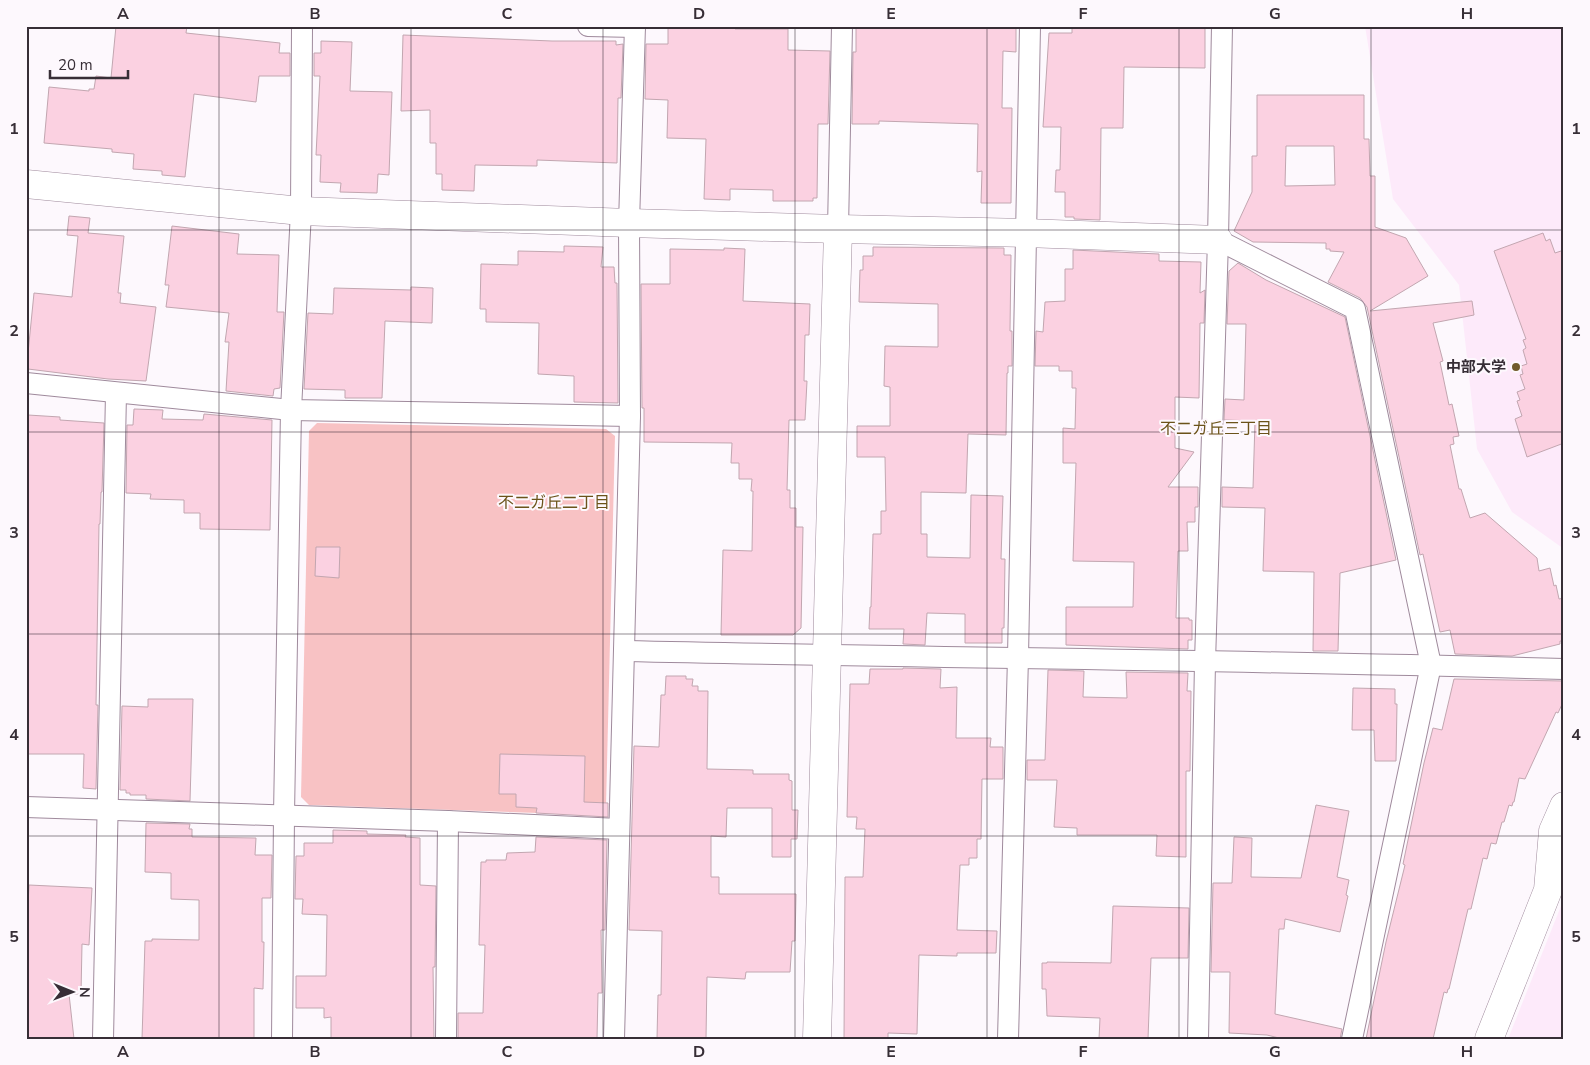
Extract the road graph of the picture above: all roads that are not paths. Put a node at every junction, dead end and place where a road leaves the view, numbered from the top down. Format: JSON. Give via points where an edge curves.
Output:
{"nodes":[{"id":1,"x":302,"y":26,"type":"edge"},
{"id":2,"x":588,"y":26,"type":"edge"},
{"id":3,"x":842,"y":26,"type":"edge"},
{"id":4,"x":1030,"y":26,"type":"edge"},
{"id":5,"x":1222,"y":26,"type":"edge"},
{"id":6,"x":635,"y":27,"type":"edge"},
{"id":7,"x":26,"y":184,"type":"edge"},
{"id":8,"x":301,"y":211,"type":"junction"},
{"id":9,"x":629,"y":223,"type":"junction"},
{"id":10,"x":838,"y":229,"type":"junction"},
{"id":11,"x":1025,"y":233,"type":"junction"},
{"id":12,"x":1218,"y":240,"type":"junction"},
{"id":13,"x":26,"y":383,"type":"edge"},
{"id":14,"x":116,"y":393,"type":"junction"},
{"id":15,"x":291,"y":410,"type":"junction"},
{"id":16,"x":630,"y":416,"type":"junction"},
{"id":17,"x":624,"y":651,"type":"junction"},
{"id":18,"x":828,"y":655,"type":"junction"},
{"id":19,"x":1018,"y":657,"type":"junction"},
{"id":20,"x":1205,"y":662,"type":"junction"},
{"id":21,"x":1431,"y":665,"type":"junction"},
{"id":22,"x":1564,"y":669,"type":"edge"},
{"id":23,"x":1564,"y":806,"type":"edge"},
{"id":24,"x":26,"y":807,"type":"edge"},
{"id":25,"x":108,"y":809,"type":"junction"},
{"id":26,"x":284,"y":815,"type":"junction"},
{"id":27,"x":448,"y":821,"type":"junction"},
{"id":28,"x":619,"y":829,"type":"junction"},
{"id":29,"x":103,"y":1039,"type":"edge"},
{"id":30,"x":282,"y":1039,"type":"edge"},
{"id":31,"x":446,"y":1039,"type":"edge"},
{"id":32,"x":614,"y":1039,"type":"edge"},
{"id":33,"x":817,"y":1039,"type":"edge"},
{"id":34,"x":1008,"y":1039,"type":"edge"},
{"id":35,"x":1198,"y":1039,"type":"edge"},
{"id":36,"x":1352,"y":1039,"type":"edge"},
{"id":37,"x":1489,"y":1039,"type":"edge"}],
"edges":[{"from":1,"to":8,"type":"street"},
{"from":2,"to":6,"type":"street"},
{"from":3,"to":10,"type":"street"},
{"from":4,"to":11,"type":"street"},
{"from":5,"to":12,"type":"street"},
{"from":6,"to":9,"type":"street"},
{"from":7,"to":8,"type":"street"},
{"from":8,"to":9,"type":"street"},
{"from":8,"to":15,"type":"street"},
{"from":9,"to":10,"type":"street"},
{"from":9,"to":16,"type":"street"},
{"from":10,"to":11,"type":"street"},
{"from":10,"to":18,"type":"street"},
{"from":11,"to":12,"type":"street"},
{"from":11,"to":19,"type":"street"},
{"from":12,"to":20,"type":"street"},
{"from":12,"to":21,"type":"street","via":[[1355,310]]},
{"from":13,"to":14,"type":"street"},
{"from":14,"to":15,"type":"street"},
{"from":14,"to":25,"type":"street"},
{"from":15,"to":16,"type":"street"},
{"from":15,"to":26,"type":"street"},
{"from":16,"to":17,"type":"street"},
{"from":17,"to":18,"type":"street"},
{"from":17,"to":28,"type":"street"},
{"from":18,"to":19,"type":"street"},
{"from":18,"to":33,"type":"street"},
{"from":19,"to":20,"type":"street"},
{"from":19,"to":34,"type":"street"},
{"from":20,"to":21,"type":"street"},
{"from":20,"to":35,"type":"street"},
{"from":21,"to":22,"type":"street"},
{"from":21,"to":36,"type":"street"},
{"from":23,"to":37,"type":"street","via":[[1553,832],[1548,890]]},
{"from":24,"to":25,"type":"street"},
{"from":25,"to":26,"type":"street"},
{"from":25,"to":29,"type":"street"},
{"from":26,"to":27,"type":"street"},
{"from":26,"to":30,"type":"street"},
{"from":27,"to":28,"type":"street"},
{"from":27,"to":31,"type":"street"},
{"from":28,"to":32,"type":"street"}]}
